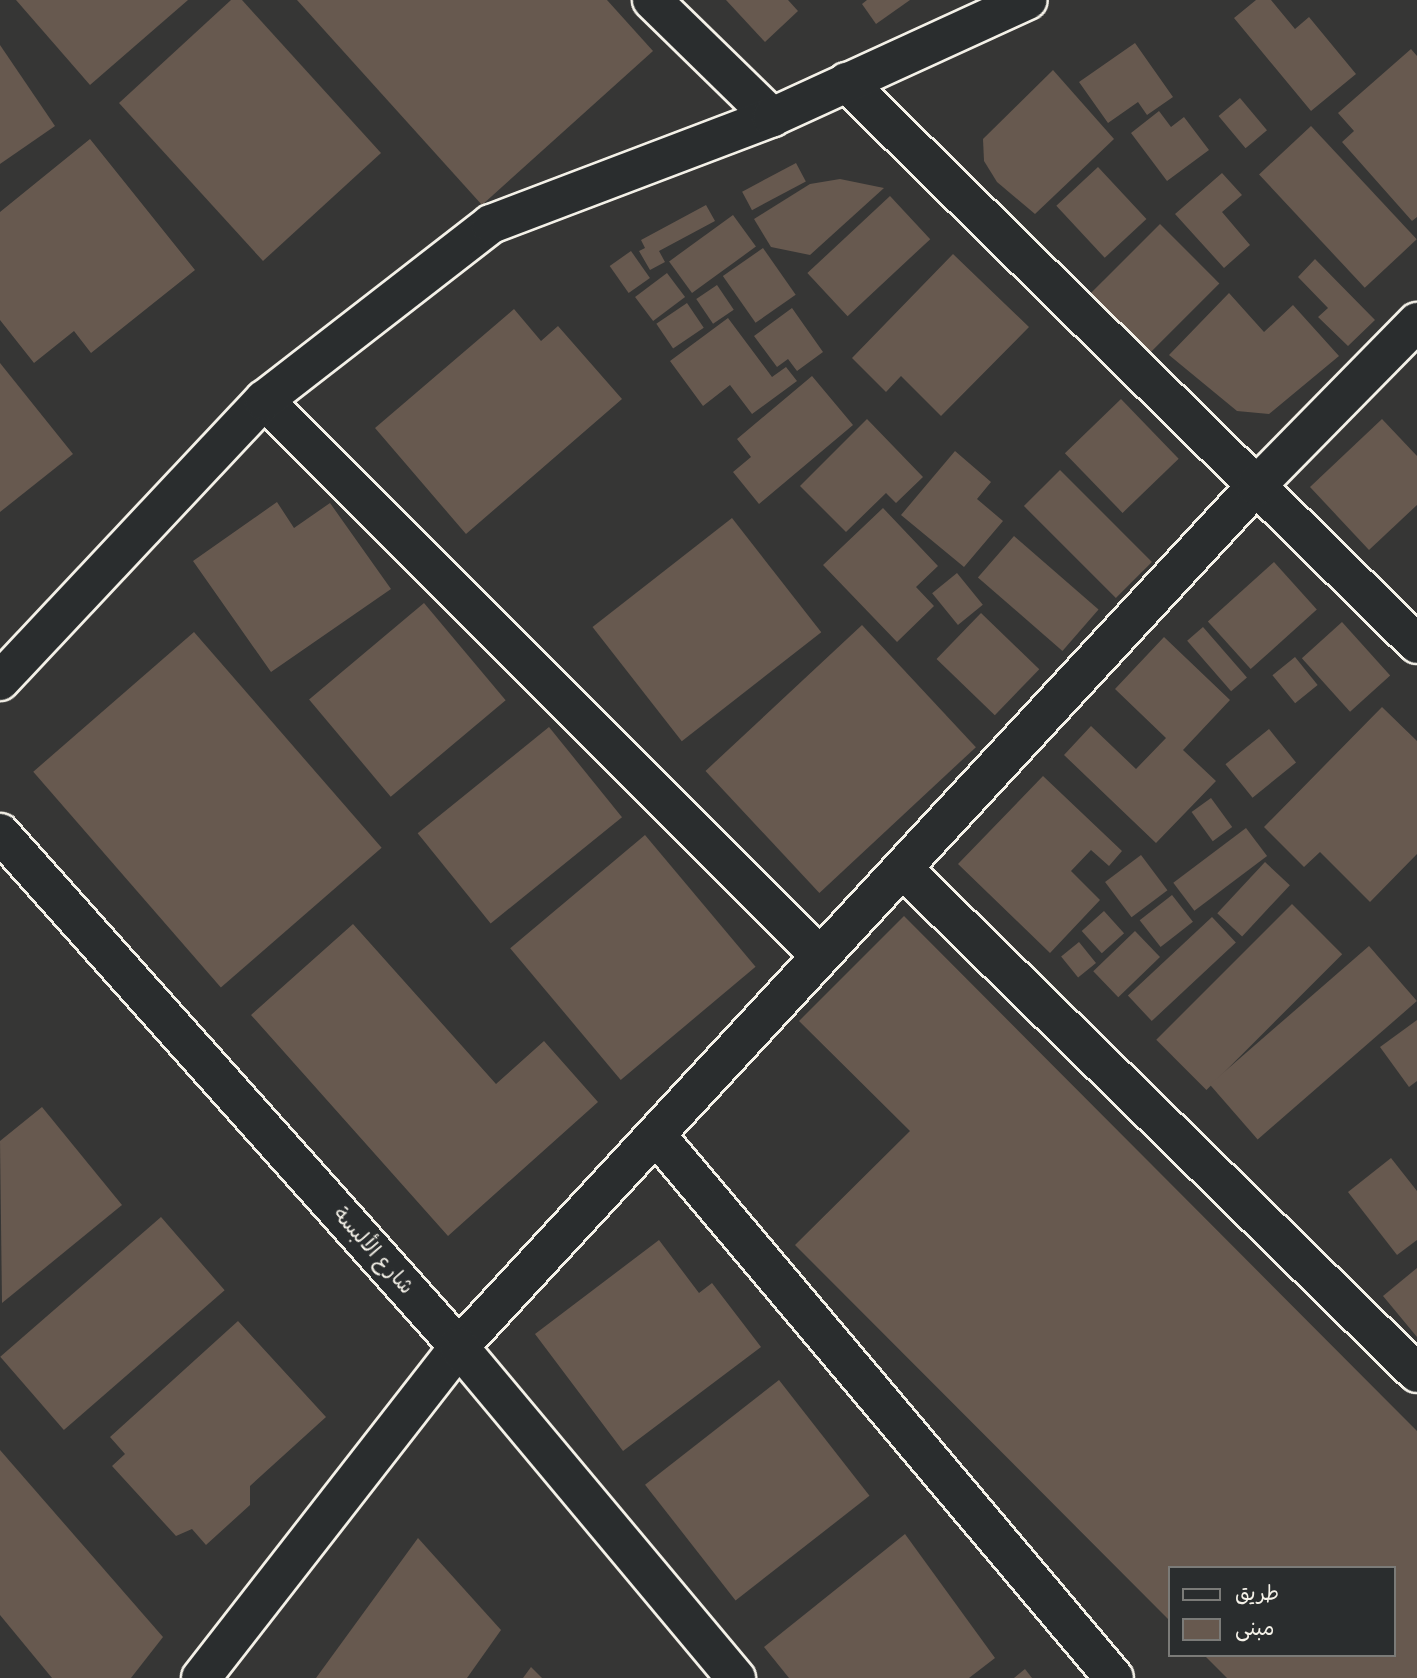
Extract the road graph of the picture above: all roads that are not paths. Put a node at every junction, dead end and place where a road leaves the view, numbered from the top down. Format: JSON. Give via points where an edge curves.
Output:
{"nodes":[{"id":1,"x":652,"y":0,"type":"edge"},
{"id":2,"x":1027,"y":0,"type":"edge"},
{"id":3,"x":846,"y":82,"type":"junction"},
{"id":4,"x":772,"y":117,"type":"junction"},
{"id":5,"x":1417,"y":322,"type":"edge"},
{"id":6,"x":264,"y":400,"type":"junction"},
{"id":7,"x":1256,"y":486,"type":"junction"},
{"id":8,"x":1417,"y":644,"type":"edge"},
{"id":9,"x":0,"y":681,"type":"edge"},
{"id":10,"x":0,"y":833,"type":"edge"},
{"id":11,"x":902,"y":868,"type":"junction"},
{"id":12,"x":820,"y":956,"type":"junction"},
{"id":13,"x":656,"y":1135,"type":"junction"},
{"id":14,"x":459,"y":1347,"type":"junction"},
{"id":15,"x":1417,"y":1373,"type":"edge"},
{"id":16,"x":201,"y":1678,"type":"edge"},
{"id":17,"x":736,"y":1678,"type":"edge"},
{"id":18,"x":1114,"y":1678,"type":"edge"}],
"edges":[{"from":1,"to":4,"type":"street"},
{"from":2,"to":3,"type":"street"},
{"from":3,"to":4,"type":"street"},
{"from":3,"to":7,"type":"street"},
{"from":4,"to":6,"type":"street","via":[[491,224]]},
{"from":5,"to":7,"type":"street"},
{"from":6,"to":9,"type":"street"},
{"from":6,"to":12,"type":"street"},
{"from":7,"to":8,"type":"street"},
{"from":7,"to":11,"type":"street"},
{"from":10,"to":14,"type":"street","name":"شارع الألبسة"},
{"from":11,"to":12,"type":"street"},
{"from":11,"to":15,"type":"street"},
{"from":12,"to":13,"type":"street"},
{"from":13,"to":14,"type":"street"},
{"from":13,"to":18,"type":"street"},
{"from":14,"to":16,"type":"street"},
{"from":14,"to":17,"type":"street","name":"شارع الألبسة"}]}
